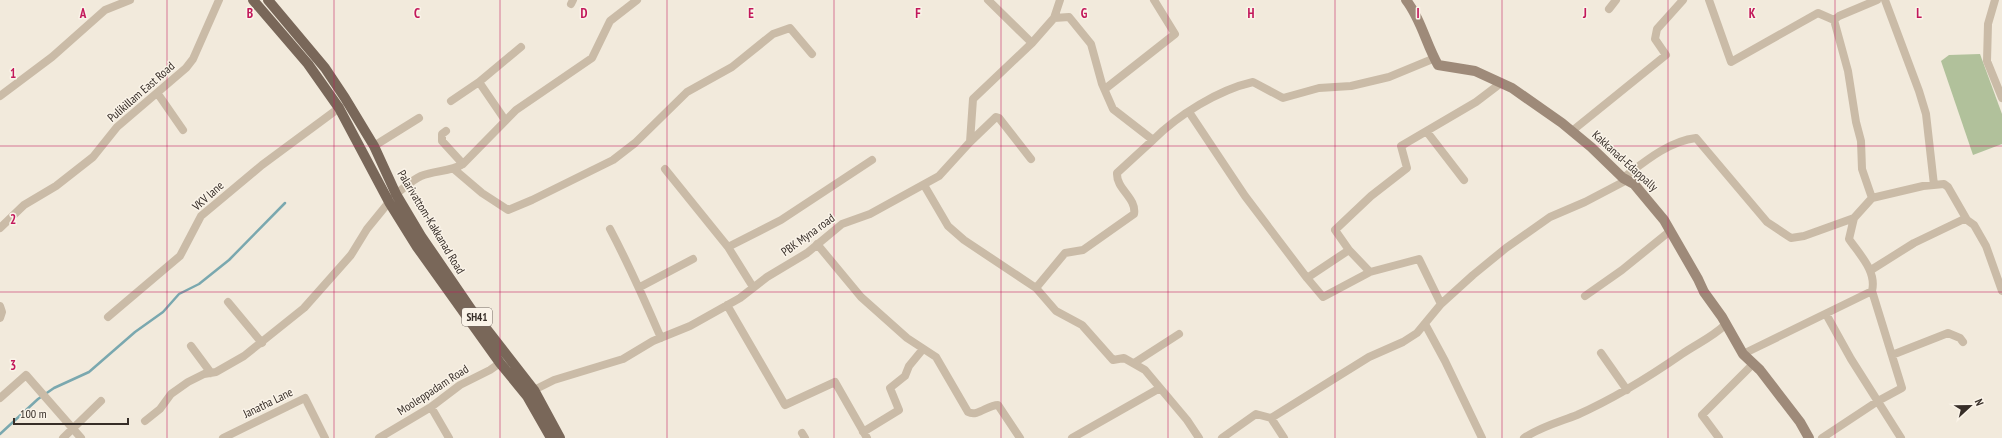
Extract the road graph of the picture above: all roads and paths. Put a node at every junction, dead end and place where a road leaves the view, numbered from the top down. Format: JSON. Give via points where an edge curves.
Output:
{"nodes":[{"id":1,"x":130,"y":0,"type":"edge"},
{"id":2,"x":219,"y":0,"type":"edge"},
{"id":3,"x":252,"y":0,"type":"edge"},
{"id":4,"x":637,"y":0,"type":"edge"},
{"id":5,"x":988,"y":0,"type":"edge"},
{"id":6,"x":1154,"y":0,"type":"edge"},
{"id":7,"x":1407,"y":0,"type":"edge"},
{"id":8,"x":1616,"y":0,"type":"edge"},
{"id":9,"x":1683,"y":0,"type":"edge"},
{"id":10,"x":1709,"y":0,"type":"edge"},
{"id":11,"x":1877,"y":0,"type":"edge"},
{"id":12,"x":1885,"y":0,"type":"edge"},
{"id":13,"x":1995,"y":0,"type":"edge"},
{"id":14,"x":1059,"y":1,"type":"edge"},
{"id":15,"x":273,"y":2,"type":"edge"},
{"id":16,"x":1609,"y":9,"type":"dead end"},
{"id":17,"x":283,"y":18,"type":"junction"},
{"id":18,"x":1054,"y":18,"type":"junction"},
{"id":19,"x":1834,"y":20,"type":"junction"},
{"id":20,"x":276,"y":25,"type":"junction"},
{"id":21,"x":1032,"y":43,"type":"junction"},
{"id":22,"x":521,"y":47,"type":"dead end"},
{"id":23,"x":812,"y":54,"type":"dead end"},
{"id":24,"x":1434,"y":58,"type":"junction"},
{"id":25,"x":479,"y":82,"type":"junction"},
{"id":26,"x":1501,"y":83,"type":"junction"},
{"id":27,"x":1104,"y":89,"type":"junction"},
{"id":28,"x":158,"y":94,"type":"junction"},
{"id":29,"x":0,"y":96,"type":"edge"},
{"id":30,"x":2002,"y":98,"type":"edge"},
{"id":31,"x":451,"y":101,"type":"dead end"},
{"id":32,"x":339,"y":108,"type":"junction"},
{"id":33,"x":1188,"y":112,"type":"junction"},
{"id":34,"x":419,"y":118,"type":"dead end"},
{"id":35,"x":505,"y":120,"type":"junction"},
{"id":36,"x":183,"y":130,"type":"dead end"},
{"id":37,"x":446,"y":131,"type":"dead end"},
{"id":38,"x":1572,"y":131,"type":"junction"},
{"id":39,"x":1426,"y":132,"type":"junction"},
{"id":40,"x":1153,"y":140,"type":"junction"},
{"id":41,"x":970,"y":142,"type":"junction"},
{"id":42,"x":374,"y":146,"type":"junction"},
{"id":43,"x":1031,"y":159,"type":"dead end"},
{"id":44,"x":872,"y":160,"type":"dead end"},
{"id":45,"x":463,"y":164,"type":"junction"},
{"id":46,"x":455,"y":170,"type":"junction"},
{"id":47,"x":665,"y":170,"type":"dead end"},
{"id":48,"x":1625,"y":179,"type":"junction"},
{"id":49,"x":1464,"y":180,"type":"dead end"},
{"id":50,"x":924,"y":185,"type":"junction"},
{"id":51,"x":1934,"y":185,"type":"junction"},
{"id":52,"x":396,"y":194,"type":"junction"},
{"id":53,"x":1872,"y":198,"type":"junction"},
{"id":54,"x":389,"y":202,"type":"junction"},
{"id":55,"x":1854,"y":218,"type":"junction"},
{"id":56,"x":1967,"y":220,"type":"junction"},
{"id":57,"x":0,"y":228,"type":"edge"},
{"id":58,"x":610,"y":229,"type":"dead end"},
{"id":59,"x":1670,"y":230,"type":"junction"},
{"id":60,"x":817,"y":244,"type":"junction"},
{"id":61,"x":728,"y":247,"type":"junction"},
{"id":62,"x":1349,"y":250,"type":"junction"},
{"id":63,"x":693,"y":259,"type":"dead end"},
{"id":64,"x":1871,"y":270,"type":"junction"},
{"id":65,"x":1370,"y":272,"type":"junction"},
{"id":66,"x":1307,"y":278,"type":"junction"},
{"id":67,"x":753,"y":287,"type":"junction"},
{"id":68,"x":640,"y":288,"type":"junction"},
{"id":69,"x":1036,"y":288,"type":"junction"},
{"id":70,"x":1872,"y":291,"type":"junction"},
{"id":71,"x":2002,"y":291,"type":"edge"},
{"id":72,"x":1586,"y":296,"type":"dead end"},
{"id":73,"x":228,"y":302,"type":"dead end"},
{"id":74,"x":1441,"y":304,"type":"junction"},
{"id":75,"x":727,"y":305,"type":"junction"},
{"id":76,"x":0,"y":306,"type":"edge"},
{"id":77,"x":1826,"y":314,"type":"junction"},
{"id":78,"x":108,"y":317,"type":"dead end"},
{"id":79,"x":0,"y":318,"type":"edge"},
{"id":80,"x":1425,"y":324,"type":"junction"},
{"id":81,"x":1725,"y":325,"type":"junction"},
{"id":82,"x":1179,"y":334,"type":"dead end"},
{"id":83,"x":661,"y":338,"type":"junction"},
{"id":84,"x":1963,"y":342,"type":"dead end"},
{"id":85,"x":262,"y":343,"type":"junction"},
{"id":86,"x":191,"y":346,"type":"dead end"},
{"id":87,"x":923,"y":349,"type":"junction"},
{"id":88,"x":1601,"y":353,"type":"dead end"},
{"id":89,"x":1743,"y":354,"type":"junction"},
{"id":90,"x":1892,"y":355,"type":"junction"},
{"id":91,"x":500,"y":363,"type":"junction"},
{"id":92,"x":1134,"y":363,"type":"junction"},
{"id":93,"x":1753,"y":364,"type":"junction"},
{"id":94,"x":212,"y":373,"type":"junction"},
{"id":95,"x":1160,"y":388,"type":"junction"},
{"id":96,"x":534,"y":390,"type":"junction"},
{"id":97,"x":1628,"y":390,"type":"junction"},
{"id":98,"x":0,"y":398,"type":"edge"},
{"id":99,"x":101,"y":401,"type":"dead end"},
{"id":100,"x":1878,"y":401,"type":"junction"},
{"id":101,"x":431,"y":407,"type":"junction"},
{"id":102,"x":1271,"y":418,"type":"junction"},
{"id":103,"x":146,"y":421,"type":"dead end"},
{"id":104,"x":72,"y":430,"type":"junction"},
{"id":105,"x":390,"y":435,"type":"edge"},
{"id":106,"x":865,"y":435,"type":"edge"},
{"id":107,"x":63,"y":438,"type":"edge"},
{"id":108,"x":81,"y":438,"type":"edge"},
{"id":109,"x":223,"y":438,"type":"edge"},
{"id":110,"x":325,"y":438,"type":"edge"},
{"id":111,"x":379,"y":438,"type":"edge"},
{"id":112,"x":449,"y":438,"type":"edge"},
{"id":113,"x":551,"y":438,"type":"edge"},
{"id":114,"x":560,"y":438,"type":"edge"},
{"id":115,"x":1020,"y":438,"type":"edge"},
{"id":116,"x":1072,"y":438,"type":"edge"},
{"id":117,"x":1199,"y":438,"type":"edge"},
{"id":118,"x":1222,"y":438,"type":"edge"},
{"id":119,"x":1284,"y":438,"type":"edge"},
{"id":120,"x":1482,"y":438,"type":"edge"},
{"id":121,"x":1524,"y":438,"type":"edge"},
{"id":122,"x":1719,"y":438,"type":"edge"},
{"id":123,"x":1809,"y":438,"type":"edge"},
{"id":124,"x":1822,"y":438,"type":"edge"},
{"id":125,"x":1901,"y":438,"type":"edge"}],
"edges":[{"from":1,"to":29,"type":"street","via":[[105,10],[52,57]]},
{"from":2,"to":28,"type":"street","name":"Pulikillam East Road","via":[[190,64]]},
{"from":3,"to":20,"type":"main road"},
{"from":4,"to":35,"type":"street","via":[[610,22],[592,58]]},
{"from":5,"to":21,"type":"street"},
{"from":6,"to":27,"type":"street","via":[[1175,34]]},
{"from":7,"to":24,"type":"street","via":[[1419,21]]},
{"from":8,"to":16,"type":"street"},
{"from":9,"to":38,"type":"street","via":[[1657,29],[1654,39],[1666,55]]},
{"from":10,"to":19,"type":"street","via":[[1731,62],[1818,13]]},
{"from":11,"to":19,"type":"street"},
{"from":12,"to":51,"type":"street","via":[[1926,114]]},
{"from":13,"to":30,"type":"street","via":[[1988,24],[1987,61]]},
{"from":14,"to":18,"type":"street"},
{"from":15,"to":17,"type":"main road","name":"Palarivattom-Kakkanad Road","number":"SH41"},
{"from":17,"to":20,"type":"main road"},
{"from":17,"to":42,"type":"main road","name":"Palarivattom-Kakkanad Road","number":"SH41","via":[[325,68]]},
{"from":18,"to":21,"type":"street"},
{"from":18,"to":27,"type":"street","via":[[1069,17],[1091,44]]},
{"from":19,"to":53,"type":"street","via":[[1848,71],[1861,141],[1862,169]]},
{"from":20,"to":32,"type":"main road"},
{"from":21,"to":41,"type":"street","via":[[973,99]]},
{"from":22,"to":25,"type":"street"},
{"from":23,"to":46,"type":"street","via":[[790,28],[773,34],[732,67],[687,92],[635,143],[613,160],[508,210],[482,193]]},
{"from":24,"to":26,"type":"street","name":"Kakkanad-Edappally","via":[[1438,65],[1475,71]]},
{"from":24,"to":33,"type":"street","via":[[1389,78],[1351,86],[1319,88],[1282,98],[1253,82],[1234,87]]},
{"from":25,"to":31,"type":"street"},
{"from":25,"to":35,"type":"street"},
{"from":26,"to":38,"type":"street","name":"Kakkanad-Edappally","via":[[1530,99]]},
{"from":26,"to":39,"type":"street","via":[[1476,102]]},
{"from":27,"to":40,"type":"street","via":[[1113,109]]},
{"from":28,"to":36,"type":"street"},
{"from":28,"to":57,"type":"street","name":"Pulikillam East Road","via":[[118,126],[93,157],[56,186],[28,202]]},
{"from":32,"to":54,"type":"main road"},
{"from":32,"to":78,"type":"street","name":"VKV lane","via":[[262,165],[201,216],[180,256]]},
{"from":33,"to":40,"type":"street","via":[[1169,124]]},
{"from":33,"to":66,"type":"street","via":[[1245,196]]},
{"from":34,"to":42,"type":"street"},
{"from":35,"to":45,"type":"street"},
{"from":37,"to":45,"type":"street","via":[[442,134],[442,141]]},
{"from":38,"to":48,"type":"street","name":"Kakkanad-Edappally"},
{"from":39,"to":49,"type":"street"},
{"from":39,"to":62,"type":"street","via":[[1401,146],[1407,168],[1371,196],[1335,230]]},
{"from":40,"to":69,"type":"street","via":[[1117,173],[1117,179],[1134,205],[1134,214],[1084,250],[1065,253]]},
{"from":41,"to":43,"type":"street","name":"PBK Myna road","via":[[996,117]]},
{"from":41,"to":50,"type":"street","name":"PBK Myna road","via":[[939,176]]},
{"from":42,"to":52,"type":"main road","name":"Palarivattom-Kakkanad Road","number":"SH41"},
{"from":44,"to":61,"type":"street","via":[[781,220]]},
{"from":45,"to":46,"type":"street"},
{"from":46,"to":52,"type":"street","via":[[437,171],[420,176]]},
{"from":47,"to":61,"type":"street"},
{"from":48,"to":55,"type":"street","via":[[1650,158],[1686,139],[1696,138],[1767,222],[1791,238],[1804,236]]},
{"from":48,"to":59,"type":"street","name":"Kakkanad-Edappally","via":[[1648,198]]},
{"from":48,"to":74,"type":"street","via":[[1585,202],[1550,217],[1506,248]]},
{"from":50,"to":60,"type":"street","name":"PBK Myna road","via":[[870,214],[842,224]]},
{"from":50,"to":69,"type":"street","via":[[948,226],[964,240]]},
{"from":51,"to":53,"type":"street"},
{"from":51,"to":56,"type":"street","via":[[1944,184],[1948,187]]},
{"from":52,"to":96,"type":"main road","name":"Palarivattom-Kakkanad Road","number":"SH41","via":[[446,274]]},
{"from":53,"to":55,"type":"street"},
{"from":54,"to":85,"type":"street","via":[[328,283],[304,308]]},
{"from":54,"to":91,"type":"main road","via":[[417,247]]},
{"from":55,"to":64,"type":"street","via":[[1848,239]]},
{"from":56,"to":64,"type":"street","via":[[1914,243]]},
{"from":56,"to":71,"type":"street","via":[[1974,225],[1986,246]]},
{"from":58,"to":68,"type":"street"},
{"from":59,"to":72,"type":"street"},
{"from":59,"to":81,"type":"street","name":"Kakkanad-Edappally"},
{"from":60,"to":67,"type":"street","name":"PBK Myna road"},
{"from":60,"to":87,"type":"street","via":[[861,297]]},
{"from":61,"to":67,"type":"street"},
{"from":62,"to":65,"type":"street"},
{"from":62,"to":66,"type":"street"},
{"from":63,"to":68,"type":"street"},
{"from":64,"to":70,"type":"street"},
{"from":65,"to":66,"type":"street","via":[[1323,297]]},
{"from":65,"to":74,"type":"street","via":[[1419,259]]},
{"from":67,"to":75,"type":"street","name":"PBK Myna road"},
{"from":68,"to":83,"type":"street"},
{"from":69,"to":92,"type":"street","via":[[1056,311],[1082,325],[1113,360],[1124,358]]},
{"from":70,"to":77,"type":"street"},
{"from":70,"to":90,"type":"street"},
{"from":73,"to":85,"type":"street"},
{"from":74,"to":80,"type":"street"},
{"from":75,"to":83,"type":"street","name":"PBK Myna road","via":[[690,326]]},
{"from":75,"to":106,"type":"street","via":[[785,405],[835,382]]},
{"from":76,"to":79,"type":"street"},
{"from":77,"to":89,"type":"street"},
{"from":77,"to":100,"type":"street"},
{"from":80,"to":102,"type":"street","via":[[1418,333],[1369,357]]},
{"from":80,"to":120,"type":"street","via":[[1446,361]]},
{"from":81,"to":89,"type":"street","name":"Kakkanad-Edappally"},
{"from":81,"to":97,"type":"street","via":[[1712,337]]},
{"from":82,"to":92,"type":"street"},
{"from":83,"to":96,"type":"street","name":"PBK Myna road","via":[[623,359],[554,380]]},
{"from":84,"to":90,"type":"street","via":[[1948,333]]},
{"from":85,"to":94,"type":"street"},
{"from":86,"to":94,"type":"street"},
{"from":87,"to":106,"type":"street","via":[[909,366],[905,376],[890,388],[899,410]]},
{"from":87,"to":115,"type":"street","via":[[936,357],[968,412],[976,413],[992,405],[998,405]]},
{"from":88,"to":97,"type":"street"},
{"from":89,"to":93,"type":"street","name":"Kakkanad-Edappally"},
{"from":90,"to":100,"type":"street","via":[[1902,388]]},
{"from":91,"to":101,"type":"street","name":"Mooleppadam Road","via":[[460,385]]},
{"from":91,"to":113,"type":"main road","via":[[527,396]]},
{"from":92,"to":95,"type":"street","via":[[1145,370]]},
{"from":93,"to":122,"type":"street","via":[[1702,415]]},
{"from":93,"to":123,"type":"street","name":"Kakkanad-Edappally","via":[[1800,422]]},
{"from":94,"to":103,"type":"street","via":[[188,382],[171,394],[160,409]]},
{"from":95,"to":116,"type":"street"},
{"from":95,"to":117,"type":"street"},
{"from":96,"to":114,"type":"main road","name":"Palarivattom-Kakkanad Road","number":"SH41"},
{"from":97,"to":121,"type":"street"},
{"from":98,"to":104,"type":"street","via":[[26,375]]},
{"from":99,"to":104,"type":"street"},
{"from":100,"to":124,"type":"street"},
{"from":100,"to":125,"type":"street"},
{"from":101,"to":105,"type":"street","name":"Mooleppadam Road"},
{"from":101,"to":112,"type":"street"},
{"from":102,"to":118,"type":"street","via":[[1256,414]]},
{"from":102,"to":119,"type":"street"},
{"from":104,"to":107,"type":"street"},
{"from":104,"to":108,"type":"street"},
{"from":105,"to":111,"type":"street","name":"Mooleppadam Road"},
{"from":109,"to":110,"type":"street","name":"Janatha Lane","via":[[305,398]]}]}
